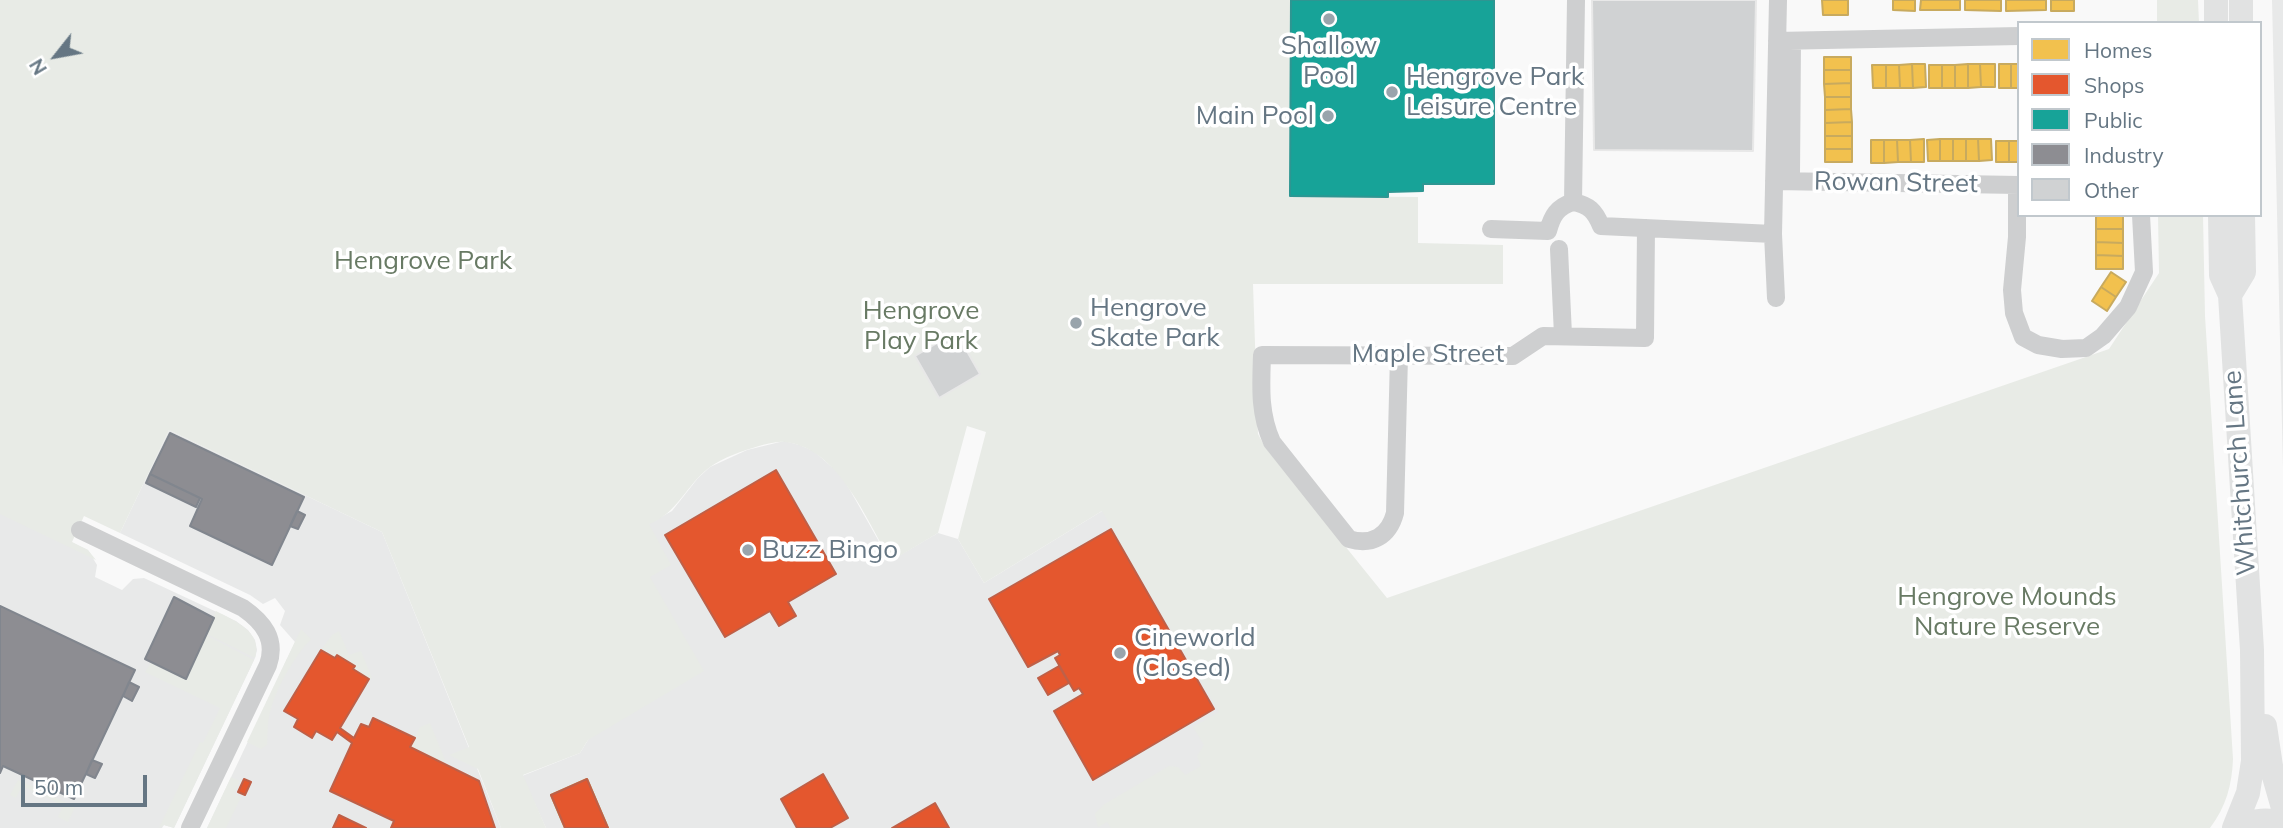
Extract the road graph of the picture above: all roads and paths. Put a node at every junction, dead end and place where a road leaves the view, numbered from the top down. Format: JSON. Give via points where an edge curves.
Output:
{"nodes":[{"id":1,"x":1576,"y":0,"type":"edge"},
{"id":2,"x":1778,"y":0,"type":"edge"},
{"id":3,"x":2216,"y":0,"type":"edge"},
{"id":4,"x":2241,"y":0,"type":"edge"},
{"id":5,"x":2216,"y":21,"type":"edge"},
{"id":6,"x":2241,"y":21,"type":"edge"},
{"id":7,"x":2017,"y":36,"type":"edge"},
{"id":8,"x":1784,"y":41,"type":"junction"},
{"id":9,"x":1782,"y":177,"type":"junction"},
{"id":10,"x":2017,"y":185,"type":"edge"},
{"id":11,"x":1573,"y":202,"type":"junction"},
{"id":12,"x":2017,"y":217,"type":"edge"},
{"id":13,"x":2141,"y":217,"type":"edge"},
{"id":14,"x":2220,"y":217,"type":"edge"},
{"id":15,"x":2243,"y":217,"type":"edge"},
{"id":16,"x":1646,"y":228,"type":"junction"},
{"id":17,"x":1491,"y":229,"type":"dead end"},
{"id":18,"x":1773,"y":234,"type":"junction"},
{"id":19,"x":1559,"y":249,"type":"dead end"},
{"id":20,"x":2230,"y":295,"type":"junction"},
{"id":21,"x":1776,"y":298,"type":"dead end"},
{"id":22,"x":1563,"y":335,"type":"junction"},
{"id":23,"x":1399,"y":356,"type":"junction"},
{"id":24,"x":80,"y":530,"type":"dead end"},
{"id":25,"x":2252,"y":650,"type":"junction"},
{"id":26,"x":2283,"y":808,"type":"edge"},
{"id":27,"x":2283,"y":822,"type":"edge"},
{"id":28,"x":190,"y":828,"type":"edge"},
{"id":29,"x":2234,"y":828,"type":"edge"},
{"id":30,"x":2241,"y":828,"type":"edge"}],
"edges":[{"from":1,"to":11,"type":"street"},
{"from":2,"to":8,"type":"street"},
{"from":3,"to":5,"type":"street"},
{"from":4,"to":6,"type":"street"},
{"from":7,"to":8,"type":"street"},
{"from":8,"to":9,"type":"street"},
{"from":9,"to":10,"type":"street","name":"Rowan Street"},
{"from":9,"to":18,"type":"street"},
{"from":11,"to":16,"type":"street","via":[[1596,213],[1601,226]]},
{"from":11,"to":17,"type":"street","via":[[1556,211],[1548,231]]},
{"from":12,"to":13,"type":"street","via":[[2014,313],[2023,337],[2062,349],[2086,348],[2128,307],[2144,272]]},
{"from":14,"to":20,"type":"street","name":"Whitchurch Lane","via":[[2221,275]]},
{"from":15,"to":20,"type":"street","name":"Whitchurch Lane","via":[[2244,272]]},
{"from":16,"to":18,"type":"street"},
{"from":16,"to":22,"type":"street","name":"Maple Street","via":[[1645,338]]},
{"from":18,"to":21,"type":"street"},
{"from":19,"to":22,"type":"street"},
{"from":20,"to":25,"type":"street","name":"Whitchurch Lane"},
{"from":22,"to":23,"type":"street","name":"Maple Street","via":[[1543,336],[1513,356]]},
{"from":23,"to":23,"type":"street","name":"Maple Street","via":[[1392,526],[1369,542],[1349,539],[1265,428],[1262,355]]},
{"from":24,"to":28,"type":"street","via":[[243,608],[268,634],[272,650],[268,664]]},
{"from":25,"to":26,"type":"street","name":"Whitchurch Lane","via":[[2271,766]]},
{"from":25,"to":29,"type":"street","name":"Whitchurch Lane","via":[[2253,761],[2248,793]]},
{"from":27,"to":30,"type":"street","via":[[2256,821]]}]}
